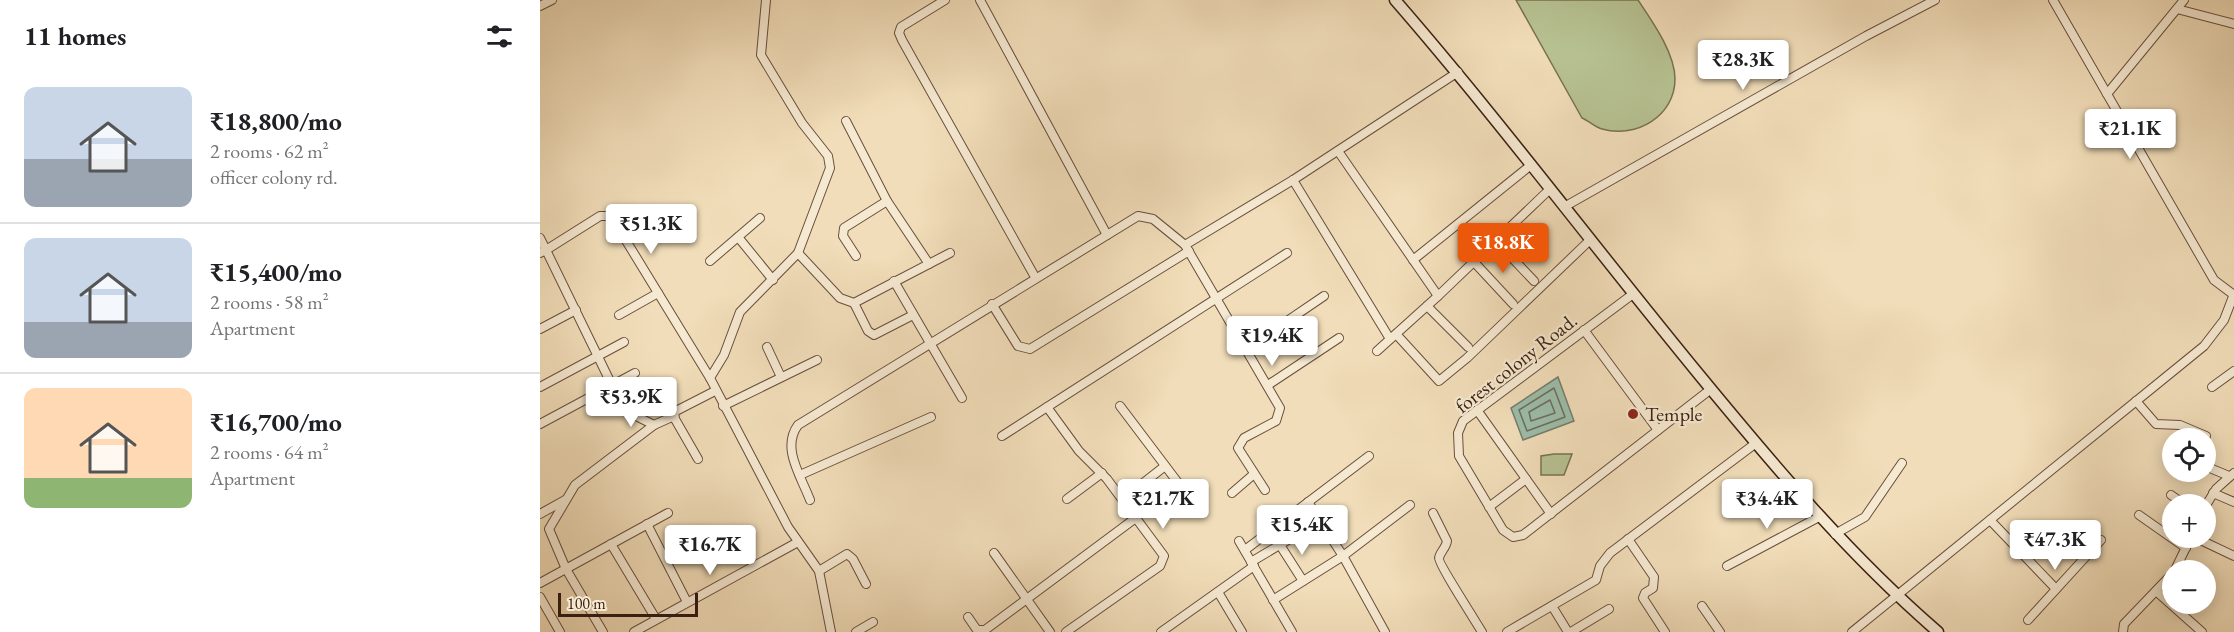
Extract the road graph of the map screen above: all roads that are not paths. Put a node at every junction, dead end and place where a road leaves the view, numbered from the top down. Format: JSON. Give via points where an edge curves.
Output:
{"nodes":[{"id":1,"x":552,"y":0,"type":"edge"},
{"id":2,"x":766,"y":0,"type":"edge"},
{"id":3,"x":945,"y":0,"type":"edge"},
{"id":4,"x":980,"y":0,"type":"edge"},
{"id":5,"x":1395,"y":0,"type":"edge"},
{"id":6,"x":1935,"y":0,"type":"edge"},
{"id":7,"x":2053,"y":0,"type":"edge"},
{"id":8,"x":2184,"y":0,"type":"edge"},
{"id":9,"x":540,"y":6,"type":"edge"},
{"id":10,"x":2176,"y":9,"type":"junction"},
{"id":11,"x":2234,"y":24,"type":"edge"},
{"id":12,"x":1458,"y":72,"type":"junction"},
{"id":13,"x":2107,"y":94,"type":"junction"},
{"id":14,"x":846,"y":122,"type":"dead end"},
{"id":15,"x":1338,"y":151,"type":"junction"},
{"id":16,"x":1531,"y":165,"type":"junction"},
{"id":17,"x":1293,"y":180,"type":"junction"},
{"id":18,"x":1550,"y":189,"type":"junction"},
{"id":19,"x":887,"y":201,"type":"junction"},
{"id":20,"x":1564,"y":207,"type":"junction"},
{"id":21,"x":760,"y":218,"type":"dead end"},
{"id":22,"x":1107,"y":234,"type":"junction"},
{"id":23,"x":738,"y":237,"type":"junction"},
{"id":24,"x":540,"y":238,"type":"edge"},
{"id":25,"x":1590,"y":240,"type":"junction"},
{"id":26,"x":1496,"y":241,"type":"junction"},
{"id":27,"x":1187,"y":248,"type":"junction"},
{"id":28,"x":543,"y":252,"type":"edge"},
{"id":29,"x":798,"y":253,"type":"junction"},
{"id":30,"x":950,"y":253,"type":"dead end"},
{"id":31,"x":1287,"y":253,"type":"dead end"},
{"id":32,"x":856,"y":256,"type":"dead end"},
{"id":33,"x":1413,"y":260,"type":"junction"},
{"id":34,"x":710,"y":261,"type":"dead end"},
{"id":35,"x":1474,"y":262,"type":"junction"},
{"id":36,"x":929,"y":264,"type":"junction"},
{"id":37,"x":1035,"y":278,"type":"junction"},
{"id":38,"x":773,"y":280,"type":"junction"},
{"id":39,"x":894,"y":281,"type":"junction"},
{"id":40,"x":1534,"y":281,"type":"dead end"},
{"id":41,"x":658,"y":293,"type":"junction"},
{"id":42,"x":1633,"y":294,"type":"junction"},
{"id":43,"x":2234,"y":295,"type":"edge"},
{"id":44,"x":1324,"y":296,"type":"dead end"},
{"id":45,"x":1438,"y":296,"type":"junction"},
{"id":46,"x":1218,"y":300,"type":"junction"},
{"id":47,"x":854,"y":303,"type":"junction"},
{"id":48,"x":992,"y":304,"type":"junction"},
{"id":49,"x":1513,"y":304,"type":"dead end"},
{"id":50,"x":2230,"y":305,"type":"junction"},
{"id":51,"x":1427,"y":306,"type":"junction"},
{"id":52,"x":576,"y":310,"type":"junction"},
{"id":53,"x":2234,"y":313,"type":"edge"},
{"id":54,"x":619,"y":315,"type":"dead end"},
{"id":55,"x":913,"y":315,"type":"junction"},
{"id":56,"x":540,"y":329,"type":"edge"},
{"id":57,"x":1584,"y":330,"type":"junction"},
{"id":58,"x":1393,"y":336,"type":"junction"},
{"id":59,"x":1339,"y":338,"type":"dead end"},
{"id":60,"x":624,"y":342,"type":"dead end"},
{"id":61,"x":929,"y":343,"type":"junction"},
{"id":62,"x":767,"y":347,"type":"dead end"},
{"id":63,"x":1468,"y":347,"type":"dead end"},
{"id":64,"x":1246,"y":349,"type":"junction"},
{"id":65,"x":1377,"y":351,"type":"dead end"},
{"id":66,"x":599,"y":356,"type":"junction"},
{"id":67,"x":817,"y":360,"type":"dead end"},
{"id":68,"x":2234,"y":371,"type":"edge"},
{"id":69,"x":635,"y":373,"type":"dead end"},
{"id":70,"x":781,"y":377,"type":"junction"},
{"id":71,"x":710,"y":378,"type":"junction"},
{"id":72,"x":614,"y":384,"type":"junction"},
{"id":73,"x":1268,"y":385,"type":"junction"},
{"id":74,"x":540,"y":387,"type":"edge"},
{"id":75,"x":2212,"y":387,"type":"dead end"},
{"id":76,"x":1710,"y":389,"type":"junction"},
{"id":77,"x":715,"y":391,"type":"junction"},
{"id":78,"x":962,"y":398,"type":"dead end"},
{"id":79,"x":2136,"y":401,"type":"junction"},
{"id":80,"x":723,"y":406,"type":"junction"},
{"id":81,"x":1120,"y":406,"type":"dead end"},
{"id":82,"x":1047,"y":407,"type":"junction"},
{"id":83,"x":1477,"y":410,"type":"junction"},
{"id":84,"x":674,"y":416,"type":"junction"},
{"id":85,"x":931,"y":417,"type":"dead end"},
{"id":86,"x":540,"y":424,"type":"edge"},
{"id":87,"x":654,"y":425,"type":"junction"},
{"id":88,"x":2187,"y":428,"type":"edge"},
{"id":89,"x":1658,"y":430,"type":"junction"},
{"id":90,"x":1002,"y":436,"type":"dead end"},
{"id":91,"x":1756,"y":443,"type":"junction"},
{"id":92,"x":1370,"y":456,"type":"dead end"},
{"id":93,"x":698,"y":459,"type":"dead end"},
{"id":94,"x":1902,"y":463,"type":"dead end"},
{"id":95,"x":1165,"y":466,"type":"junction"},
{"id":96,"x":2216,"y":469,"type":"edge"},
{"id":97,"x":1102,"y":473,"type":"junction"},
{"id":98,"x":1254,"y":474,"type":"junction"},
{"id":99,"x":2232,"y":474,"type":"edge"},
{"id":100,"x":800,"y":475,"type":"junction"},
{"id":101,"x":1526,"y":479,"type":"junction"},
{"id":102,"x":1182,"y":488,"type":"dead end"},
{"id":103,"x":1265,"y":489,"type":"dead end"},
{"id":104,"x":1232,"y":493,"type":"dead end"},
{"id":105,"x":2213,"y":493,"type":"joint"},
{"id":106,"x":1067,"y":499,"type":"dead end"},
{"id":107,"x":1123,"y":499,"type":"junction"},
{"id":108,"x":566,"y":500,"type":"junction"},
{"id":109,"x":810,"y":500,"type":"dead end"},
{"id":110,"x":1308,"y":502,"type":"junction"},
{"id":111,"x":2234,"y":502,"type":"edge"},
{"id":112,"x":1410,"y":505,"type":"dead end"},
{"id":113,"x":1489,"y":507,"type":"junction"},
{"id":114,"x":668,"y":513,"type":"dead end"},
{"id":115,"x":1433,"y":513,"type":"dead end"},
{"id":116,"x":540,"y":514,"type":"edge"},
{"id":117,"x":1551,"y":514,"type":"junction"},
{"id":118,"x":2139,"y":515,"type":"dead end"},
{"id":119,"x":1137,"y":517,"type":"junction"},
{"id":120,"x":1819,"y":517,"type":"junction"},
{"id":121,"x":1990,"y":520,"type":"junction"},
{"id":122,"x":1320,"y":521,"type":"junction"},
{"id":123,"x":647,"y":524,"type":"junction"},
{"id":124,"x":2162,"y":531,"type":"edge"},
{"id":125,"x":1835,"y":534,"type":"junction"},
{"id":126,"x":1628,"y":539,"type":"junction"},
{"id":127,"x":2101,"y":540,"type":"dead end"},
{"id":128,"x":1239,"y":541,"type":"dead end"},
{"id":129,"x":798,"y":542,"type":"junction"},
{"id":130,"x":611,"y":544,"type":"junction"},
{"id":131,"x":1280,"y":545,"type":"junction"},
{"id":132,"x":2186,"y":548,"type":"edge"},
{"id":133,"x":2216,"y":548,"type":"edge"},
{"id":134,"x":1245,"y":550,"type":"junction"},
{"id":135,"x":994,"y":554,"type":"dead end"},
{"id":136,"x":1343,"y":556,"type":"junction"},
{"id":137,"x":2234,"y":556,"type":"edge"},
{"id":138,"x":2180,"y":560,"type":"edge"},
{"id":139,"x":1252,"y":564,"type":"junction"},
{"id":140,"x":1727,"y":566,"type":"dead end"},
{"id":141,"x":567,"y":569,"type":"junction"},
{"id":142,"x":819,"y":571,"type":"junction"},
{"id":143,"x":1303,"y":581,"type":"junction"},
{"id":144,"x":540,"y":583,"type":"edge"},
{"id":145,"x":866,"y":584,"type":"dead end"},
{"id":146,"x":2162,"y":585,"type":"edge"},
{"id":147,"x":2056,"y":589,"type":"junction"},
{"id":148,"x":2156,"y":591,"type":"junction"},
{"id":149,"x":1218,"y":592,"type":"junction"},
{"id":150,"x":1895,"y":595,"type":"junction"},
{"id":151,"x":540,"y":597,"type":"edge"},
{"id":152,"x":1026,"y":599,"type":"junction"},
{"id":153,"x":1273,"y":600,"type":"junction"},
{"id":154,"x":687,"y":602,"type":"junction"},
{"id":155,"x":1552,"y":606,"type":"junction"},
{"id":156,"x":1702,"y":606,"type":"dead end"},
{"id":157,"x":1609,"y":609,"type":"dead end"},
{"id":158,"x":968,"y":617,"type":"dead end"},
{"id":159,"x":656,"y":619,"type":"junction"},
{"id":160,"x":2028,"y":620,"type":"dead end"},
{"id":161,"x":873,"y":622,"type":"dead end"},
{"id":162,"x":640,"y":631,"type":"edge"},
{"id":163,"x":560,"y":632,"type":"edge"},
{"id":164,"x":603,"y":632,"type":"edge"},
{"id":165,"x":831,"y":632,"type":"edge"},
{"id":166,"x":856,"y":632,"type":"edge"},
{"id":167,"x":1050,"y":632,"type":"edge"},
{"id":168,"x":1066,"y":632,"type":"edge"},
{"id":169,"x":1161,"y":632,"type":"edge"},
{"id":170,"x":1242,"y":632,"type":"edge"},
{"id":171,"x":1292,"y":632,"type":"edge"},
{"id":172,"x":1385,"y":632,"type":"edge"},
{"id":173,"x":1482,"y":632,"type":"edge"},
{"id":174,"x":1507,"y":632,"type":"edge"},
{"id":175,"x":1570,"y":632,"type":"edge"},
{"id":176,"x":1665,"y":632,"type":"edge"},
{"id":177,"x":1719,"y":632,"type":"edge"},
{"id":178,"x":1852,"y":632,"type":"edge"},
{"id":179,"x":1938,"y":632,"type":"edge"},
{"id":180,"x":2123,"y":632,"type":"edge"},
{"id":181,"x":2202,"y":632,"type":"edge"}],
"edges":[{"from":1,"to":9,"type":"street"},
{"from":2,"to":29,"type":"street","via":[[761,55],[830,162]]},
{"from":3,"to":37,"type":"street","via":[[907,22],[899,33]]},
{"from":4,"to":22,"type":"street"},
{"from":5,"to":12,"type":"street"},
{"from":6,"to":20,"type":"street"},
{"from":7,"to":13,"type":"street"},
{"from":8,"to":10,"type":"street"},
{"from":10,"to":11,"type":"street"},
{"from":10,"to":13,"type":"street"},
{"from":12,"to":15,"type":"street"},
{"from":12,"to":16,"type":"street"},
{"from":13,"to":43,"type":"street","via":[[2214,280]]},
{"from":14,"to":19,"type":"street"},
{"from":15,"to":17,"type":"street"},
{"from":15,"to":33,"type":"street"},
{"from":16,"to":18,"type":"street"},
{"from":16,"to":33,"type":"street"},
{"from":17,"to":27,"type":"street"},
{"from":17,"to":58,"type":"street"},
{"from":18,"to":20,"type":"street"},
{"from":18,"to":26,"type":"street"},
{"from":19,"to":32,"type":"street","via":[[844,228],[843,236]]},
{"from":19,"to":36,"type":"street"},
{"from":20,"to":25,"type":"street"},
{"from":21,"to":23,"type":"street"},
{"from":22,"to":27,"type":"street","via":[[1145,216]]},
{"from":22,"to":37,"type":"street"},
{"from":23,"to":34,"type":"street"},
{"from":23,"to":38,"type":"street"},
{"from":24,"to":28,"type":"street"},
{"from":25,"to":42,"type":"street"},
{"from":25,"to":58,"type":"street","via":[[1438,381]]},
{"from":26,"to":35,"type":"street"},
{"from":26,"to":40,"type":"street"},
{"from":27,"to":46,"type":"street"},
{"from":27,"to":48,"type":"street","via":[[1030,349],[1018,345]]},
{"from":28,"to":41,"type":"street","via":[[600,216],[611,216]]},
{"from":28,"to":52,"type":"street"},
{"from":29,"to":38,"type":"street"},
{"from":29,"to":47,"type":"street","via":[[840,298]]},
{"from":30,"to":36,"type":"street"},
{"from":31,"to":46,"type":"street"},
{"from":33,"to":45,"type":"street"},
{"from":35,"to":45,"type":"street"},
{"from":35,"to":49,"type":"street"},
{"from":36,"to":39,"type":"street"},
{"from":37,"to":48,"type":"street"},
{"from":38,"to":71,"type":"street","via":[[740,312],[724,355]]},
{"from":39,"to":47,"type":"street"},
{"from":39,"to":55,"type":"street"},
{"from":41,"to":54,"type":"street"},
{"from":41,"to":71,"type":"street"},
{"from":42,"to":57,"type":"street","name":"forest colony Road."},
{"from":42,"to":76,"type":"street"},
{"from":43,"to":50,"type":"street"},
{"from":44,"to":64,"type":"street"},
{"from":45,"to":51,"type":"street"},
{"from":46,"to":64,"type":"street"},
{"from":46,"to":82,"type":"street"},
{"from":47,"to":55,"type":"street","via":[[874,335]]},
{"from":48,"to":61,"type":"street"},
{"from":50,"to":53,"type":"street"},
{"from":50,"to":79,"type":"street","via":[[2204,346]]},
{"from":51,"to":58,"type":"street"},
{"from":51,"to":63,"type":"street"},
{"from":52,"to":56,"type":"street"},
{"from":52,"to":66,"type":"street"},
{"from":55,"to":61,"type":"street"},
{"from":57,"to":83,"type":"street","name":"forest colony Road."},
{"from":57,"to":89,"type":"street"},
{"from":58,"to":65,"type":"street"},
{"from":59,"to":73,"type":"street"},
{"from":60,"to":66,"type":"street"},
{"from":61,"to":78,"type":"street"},
{"from":61,"to":100,"type":"street","via":[[798,425],[789,443]]},
{"from":62,"to":70,"type":"street"},
{"from":64,"to":73,"type":"street"},
{"from":66,"to":72,"type":"street"},
{"from":66,"to":74,"type":"street"},
{"from":67,"to":70,"type":"street"},
{"from":68,"to":75,"type":"street"},
{"from":69,"to":72,"type":"street"},
{"from":70,"to":80,"type":"street"},
{"from":71,"to":77,"type":"street"},
{"from":72,"to":86,"type":"street"},
{"from":72,"to":87,"type":"street","via":[[624,410]]},
{"from":73,"to":98,"type":"street","via":[[1280,408],[1279,417],[1244,438],[1238,448]]},
{"from":76,"to":89,"type":"street","name":"forest colony Road."},
{"from":76,"to":91,"type":"street"},
{"from":77,"to":80,"type":"street"},
{"from":77,"to":84,"type":"street","via":[[676,409]]},
{"from":79,"to":88,"type":"street","via":[[2156,424]]},
{"from":79,"to":121,"type":"street"},
{"from":80,"to":129,"type":"street"},
{"from":81,"to":95,"type":"street"},
{"from":82,"to":90,"type":"street"},
{"from":82,"to":97,"type":"street","via":[[1079,451]]},
{"from":83,"to":101,"type":"street"},
{"from":83,"to":113,"type":"street","name":"forest colony Road.","via":[[1463,421],[1457,444],[1459,456]]},
{"from":84,"to":87,"type":"street"},
{"from":84,"to":93,"type":"street"},
{"from":85,"to":100,"type":"street"},
{"from":87,"to":108,"type":"street","via":[[575,485]]},
{"from":89,"to":117,"type":"street","name":"forest colony Road."},
{"from":91,"to":120,"type":"street"},
{"from":91,"to":126,"type":"street"},
{"from":92,"to":110,"type":"street"},
{"from":94,"to":125,"type":"street","via":[[1865,517]]},
{"from":95,"to":102,"type":"street"},
{"from":95,"to":107,"type":"street"},
{"from":96,"to":99,"type":"street"},
{"from":97,"to":106,"type":"street"},
{"from":97,"to":107,"type":"street"},
{"from":98,"to":103,"type":"street"},
{"from":98,"to":104,"type":"street"},
{"from":99,"to":105,"type":"street"},
{"from":100,"to":109,"type":"street"},
{"from":101,"to":113,"type":"street"},
{"from":101,"to":117,"type":"street"},
{"from":105,"to":111,"type":"street"},
{"from":107,"to":119,"type":"street"},
{"from":108,"to":116,"type":"street"},
{"from":108,"to":141,"type":"street","via":[[549,529]]},
{"from":110,"to":122,"type":"street"},
{"from":110,"to":134,"type":"street"},
{"from":112,"to":136,"type":"street"},
{"from":113,"to":117,"type":"street","name":"forest colony Road.","via":[[1503,530],[1513,537],[1523,535]]},
{"from":114,"to":123,"type":"street"},
{"from":115,"to":173,"type":"street","via":[[1448,542],[1439,555],[1441,566]]},
{"from":118,"to":124,"type":"street"},
{"from":119,"to":152,"type":"street"},
{"from":119,"to":168,"type":"street","via":[[1161,550],[1164,561]]},
{"from":120,"to":125,"type":"street"},
{"from":120,"to":140,"type":"street"},
{"from":121,"to":147,"type":"street"},
{"from":121,"to":150,"type":"street"},
{"from":122,"to":131,"type":"street"},
{"from":122,"to":136,"type":"street"},
{"from":123,"to":130,"type":"street"},
{"from":123,"to":154,"type":"street"},
{"from":125,"to":150,"type":"street"},
{"from":126,"to":155,"type":"street","via":[[1604,559],[1596,580]]},
{"from":126,"to":176,"type":"street","via":[[1654,577],[1653,588],[1643,598]]},
{"from":127,"to":147,"type":"street"},
{"from":128,"to":134,"type":"street"},
{"from":129,"to":142,"type":"street"},
{"from":129,"to":154,"type":"street"},
{"from":130,"to":141,"type":"street"},
{"from":130,"to":159,"type":"street"},
{"from":131,"to":139,"type":"street"},
{"from":131,"to":143,"type":"street"},
{"from":132,"to":138,"type":"street"},
{"from":133,"to":137,"type":"street"},
{"from":134,"to":139,"type":"street"},
{"from":135,"to":152,"type":"street"},
{"from":136,"to":143,"type":"street"},
{"from":136,"to":172,"type":"street"},
{"from":139,"to":149,"type":"street"},
{"from":139,"to":153,"type":"street"},
{"from":141,"to":144,"type":"street"},
{"from":141,"to":164,"type":"street"},
{"from":142,"to":145,"type":"street","via":[[847,554]]},
{"from":142,"to":165,"type":"street"},
{"from":143,"to":153,"type":"street"},
{"from":146,"to":148,"type":"street"},
{"from":147,"to":160,"type":"street"},
{"from":148,"to":180,"type":"street","via":[[2124,624]]},
{"from":148,"to":181,"type":"street"},
{"from":149,"to":169,"type":"street"},
{"from":149,"to":170,"type":"street"},
{"from":150,"to":178,"type":"street"},
{"from":150,"to":179,"type":"street"},
{"from":151,"to":163,"type":"street"},
{"from":152,"to":158,"type":"street","via":[[985,630],[977,630]]},
{"from":152,"to":167,"type":"street"},
{"from":153,"to":171,"type":"street"},
{"from":154,"to":159,"type":"street"},
{"from":155,"to":174,"type":"street"},
{"from":155,"to":175,"type":"street"},
{"from":156,"to":177,"type":"street"},
{"from":157,"to":175,"type":"street"},
{"from":159,"to":162,"type":"street"},
{"from":161,"to":166,"type":"street"}]}
